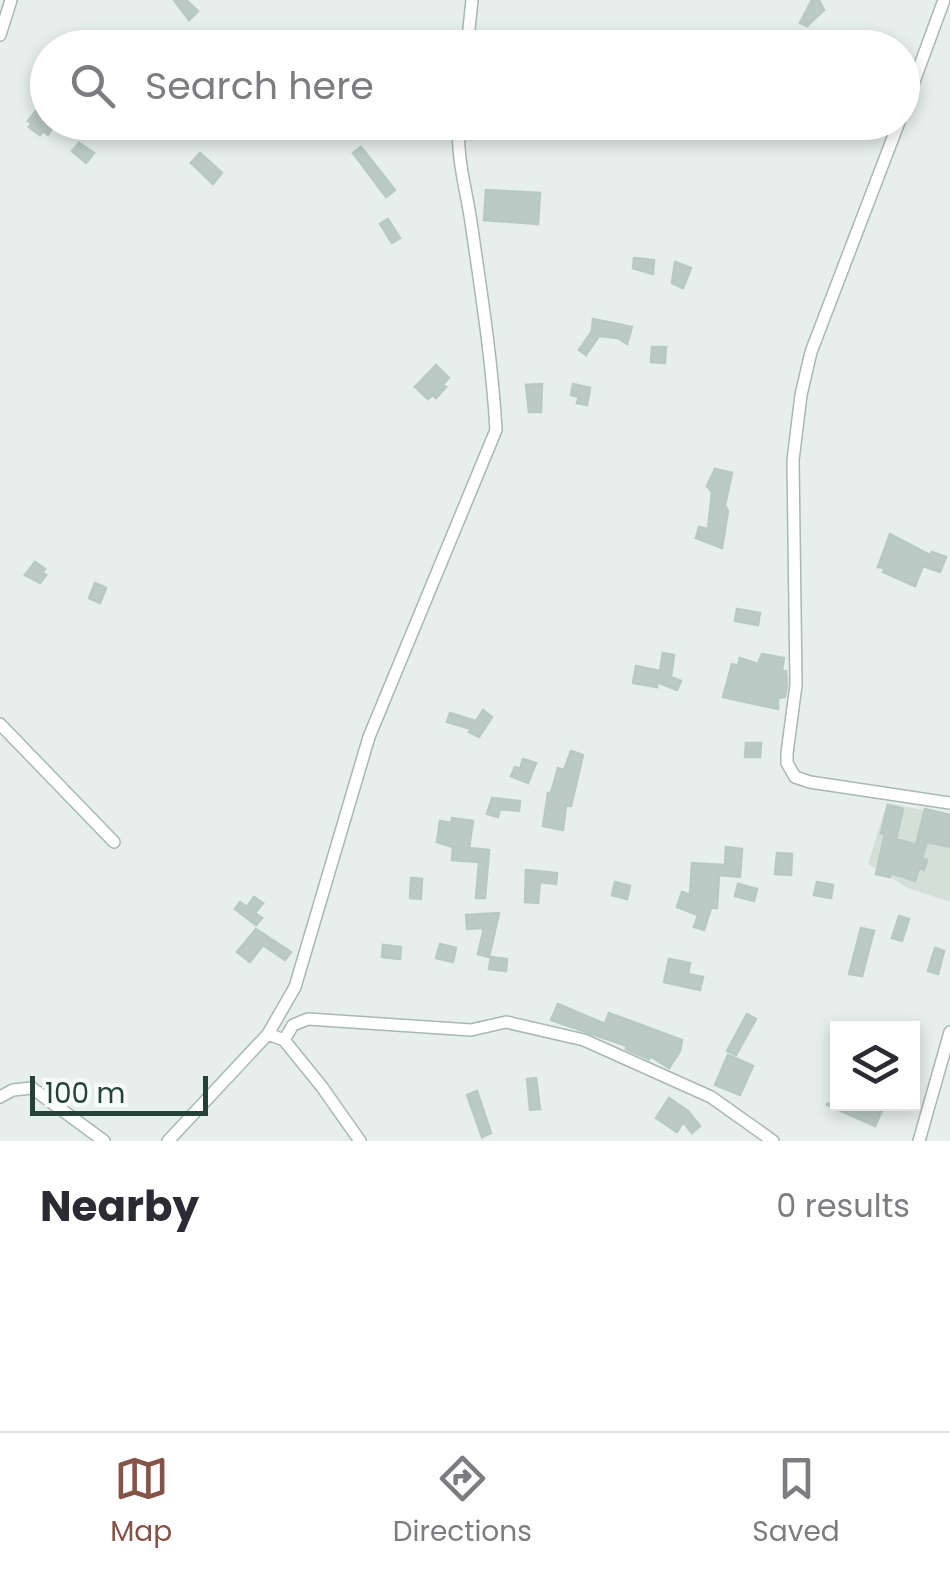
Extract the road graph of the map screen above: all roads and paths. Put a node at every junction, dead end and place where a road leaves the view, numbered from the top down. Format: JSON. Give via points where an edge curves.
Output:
{"nodes":[{"id":1,"x":11,"y":0,"type":"edge"},
{"id":2,"x":472,"y":0,"type":"edge"},
{"id":3,"x":944,"y":0,"type":"edge"},
{"id":4,"x":469,"y":30,"type":"edge"},
{"id":5,"x":0,"y":35,"type":"edge"},
{"id":6,"x":920,"y":65,"type":"edge"},
{"id":7,"x":457,"y":140,"type":"edge"},
{"id":8,"x":893,"y":140,"type":"edge"},
{"id":9,"x":0,"y":724,"type":"edge"},
{"id":10,"x":950,"y":803,"type":"edge"},
{"id":11,"x":114,"y":842,"type":"dead end"},
{"id":12,"x":950,"y":1032,"type":"edge"},
{"id":13,"x":268,"y":1034,"type":"junction"},
{"id":14,"x":284,"y":1040,"type":"junction"},
{"id":15,"x":0,"y":1097,"type":"edge"},
{"id":16,"x":104,"y":1141,"type":"edge"},
{"id":17,"x":168,"y":1141,"type":"edge"},
{"id":18,"x":360,"y":1141,"type":"edge"},
{"id":19,"x":772,"y":1141,"type":"edge"},
{"id":20,"x":919,"y":1141,"type":"edge"}],
"edges":[{"from":1,"to":5,"type":"street"},
{"from":2,"to":4,"type":"street"},
{"from":3,"to":6,"type":"street"},
{"from":7,"to":13,"type":"street","via":[[496,430],[369,737],[296,987]]},
{"from":8,"to":10,"type":"street","via":[[810,352],[801,395],[793,460],[796,686],[787,763],[810,782]]},
{"from":9,"to":11,"type":"street"},
{"from":12,"to":20,"type":"street"},
{"from":13,"to":14,"type":"street"},
{"from":13,"to":17,"type":"street"},
{"from":14,"to":18,"type":"street"},
{"from":14,"to":19,"type":"street","via":[[293,1025],[308,1019],[471,1030],[506,1022],[624,1056],[711,1098]]},
{"from":15,"to":16,"type":"street","via":[[32,1088]]}]}
